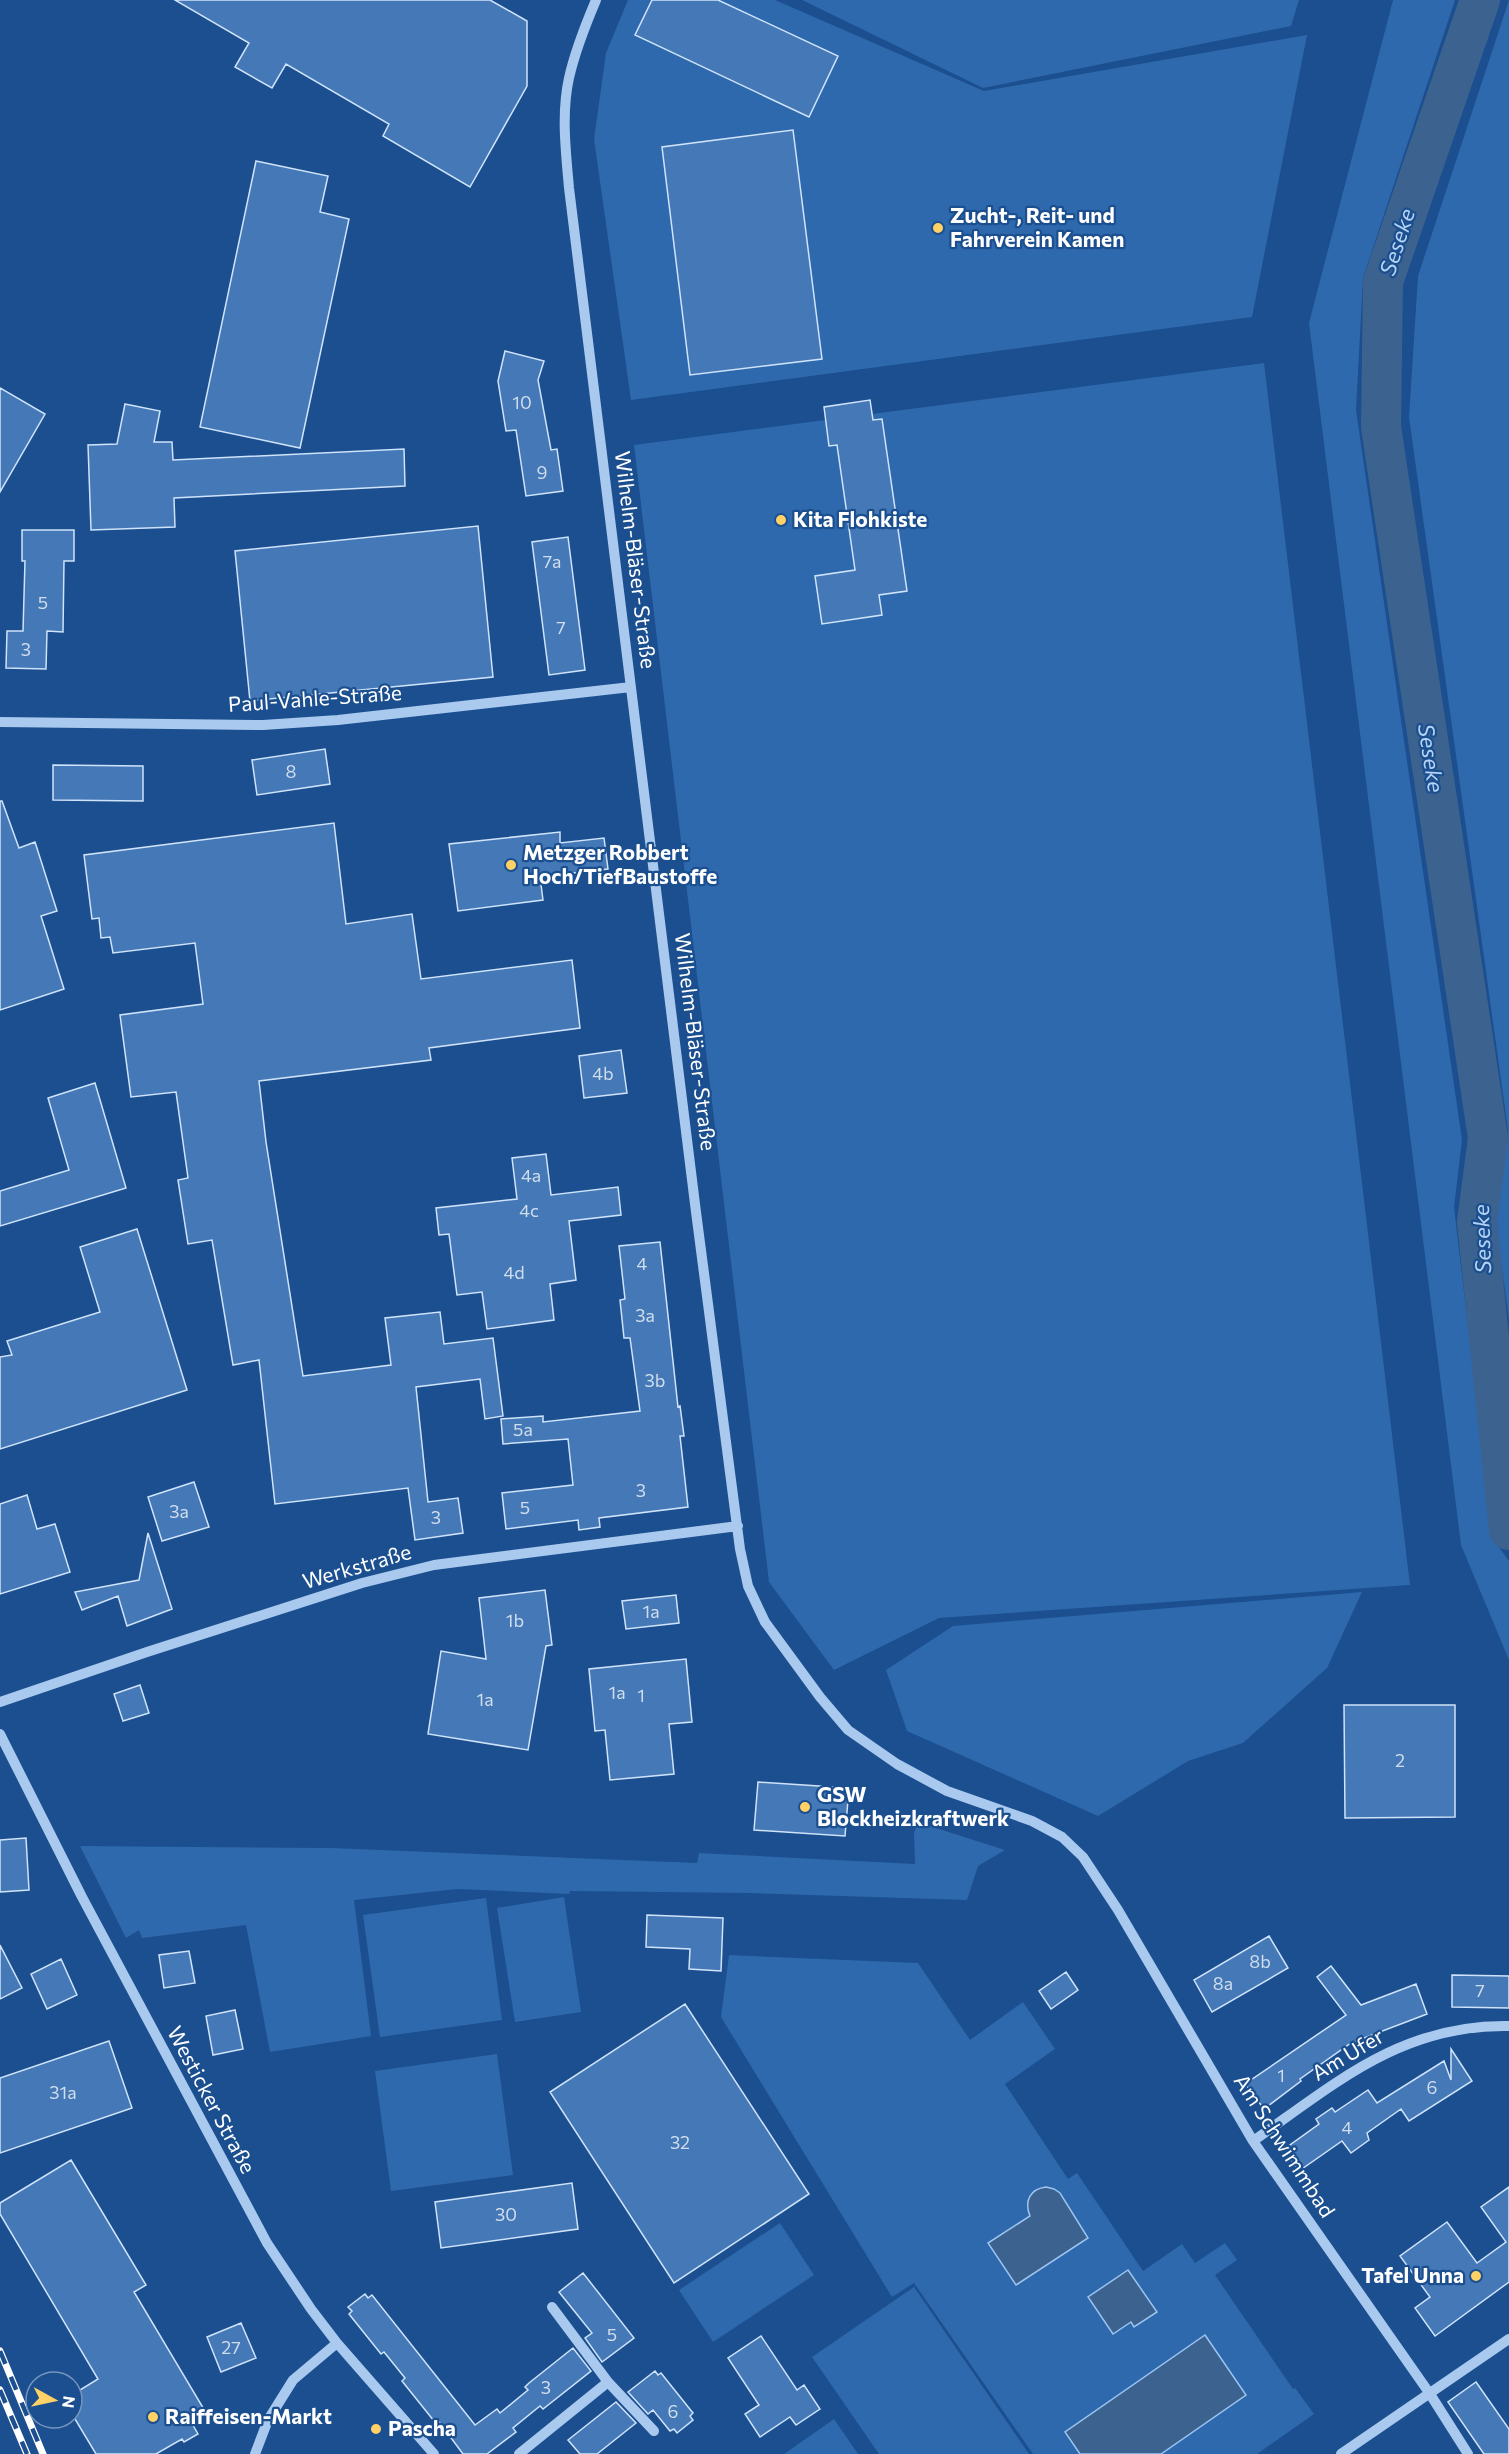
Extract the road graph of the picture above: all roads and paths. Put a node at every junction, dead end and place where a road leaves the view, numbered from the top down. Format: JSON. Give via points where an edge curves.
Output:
{"nodes":[{"id":1,"x":596,"y":0,"type":"edge"},
{"id":2,"x":631,"y":687,"type":"junction"},
{"id":3,"x":0,"y":723,"type":"edge"},
{"id":4,"x":738,"y":1526,"type":"junction"},
{"id":5,"x":0,"y":1702,"type":"edge"},
{"id":6,"x":0,"y":1734,"type":"edge"},
{"id":7,"x":1119,"y":1910,"type":"joint"},
{"id":8,"x":1509,"y":2026,"type":"edge"},
{"id":9,"x":1253,"y":2141,"type":"junction"},
{"id":10,"x":552,"y":2307,"type":"dead end"},
{"id":11,"x":1509,"y":2339,"type":"edge"},
{"id":12,"x":337,"y":2343,"type":"junction"},
{"id":13,"x":608,"y":2382,"type":"junction"},
{"id":14,"x":1430,"y":2394,"type":"junction"},
{"id":15,"x":654,"y":2431,"type":"dead end"},
{"id":16,"x":255,"y":2454,"type":"edge"},
{"id":17,"x":434,"y":2454,"type":"edge"},
{"id":18,"x":519,"y":2454,"type":"edge"},
{"id":19,"x":1341,"y":2454,"type":"edge"},
{"id":20,"x":1468,"y":2454,"type":"edge"}],
"edges":[{"from":1,"to":2,"type":"street","name":"Wilhelm-Bläser-Straße","via":[[568,80],[566,143]]},
{"from":2,"to":3,"type":"street","name":"Paul-Vahle-Straße","via":[[263,726]]},
{"from":2,"to":4,"type":"street","name":"Wilhelm-Bläser-Straße"},
{"from":4,"to":5,"type":"street","name":"Werkstraße","via":[[434,1566],[362,1583]]},
{"from":4,"to":7,"type":"street","name":"Wilhelm-Bläser-Straße","via":[[748,1586],[765,1622],[848,1730],[897,1764],[947,1791],[1032,1821],[1062,1837],[1083,1857]]},
{"from":6,"to":12,"type":"street","name":"Westicker Straße","via":[[267,2243]]},
{"from":7,"to":9,"type":"street","name":"Am Schwimmbad"},
{"from":8,"to":9,"type":"street","name":"Am Ufer","via":[[1479,2026],[1438,2034],[1383,2053]]},
{"from":9,"to":14,"type":"street","name":"Am Schwimmbad"},
{"from":10,"to":13,"type":"street"},
{"from":11,"to":14,"type":"street"},
{"from":12,"to":16,"type":"street","via":[[294,2380],[268,2420]]},
{"from":12,"to":17,"type":"street","name":"Westicker Straße"},
{"from":13,"to":15,"type":"street"},
{"from":13,"to":18,"type":"street"},
{"from":14,"to":19,"type":"street"},
{"from":14,"to":20,"type":"street","name":"Am Schwimmbad"}]}
